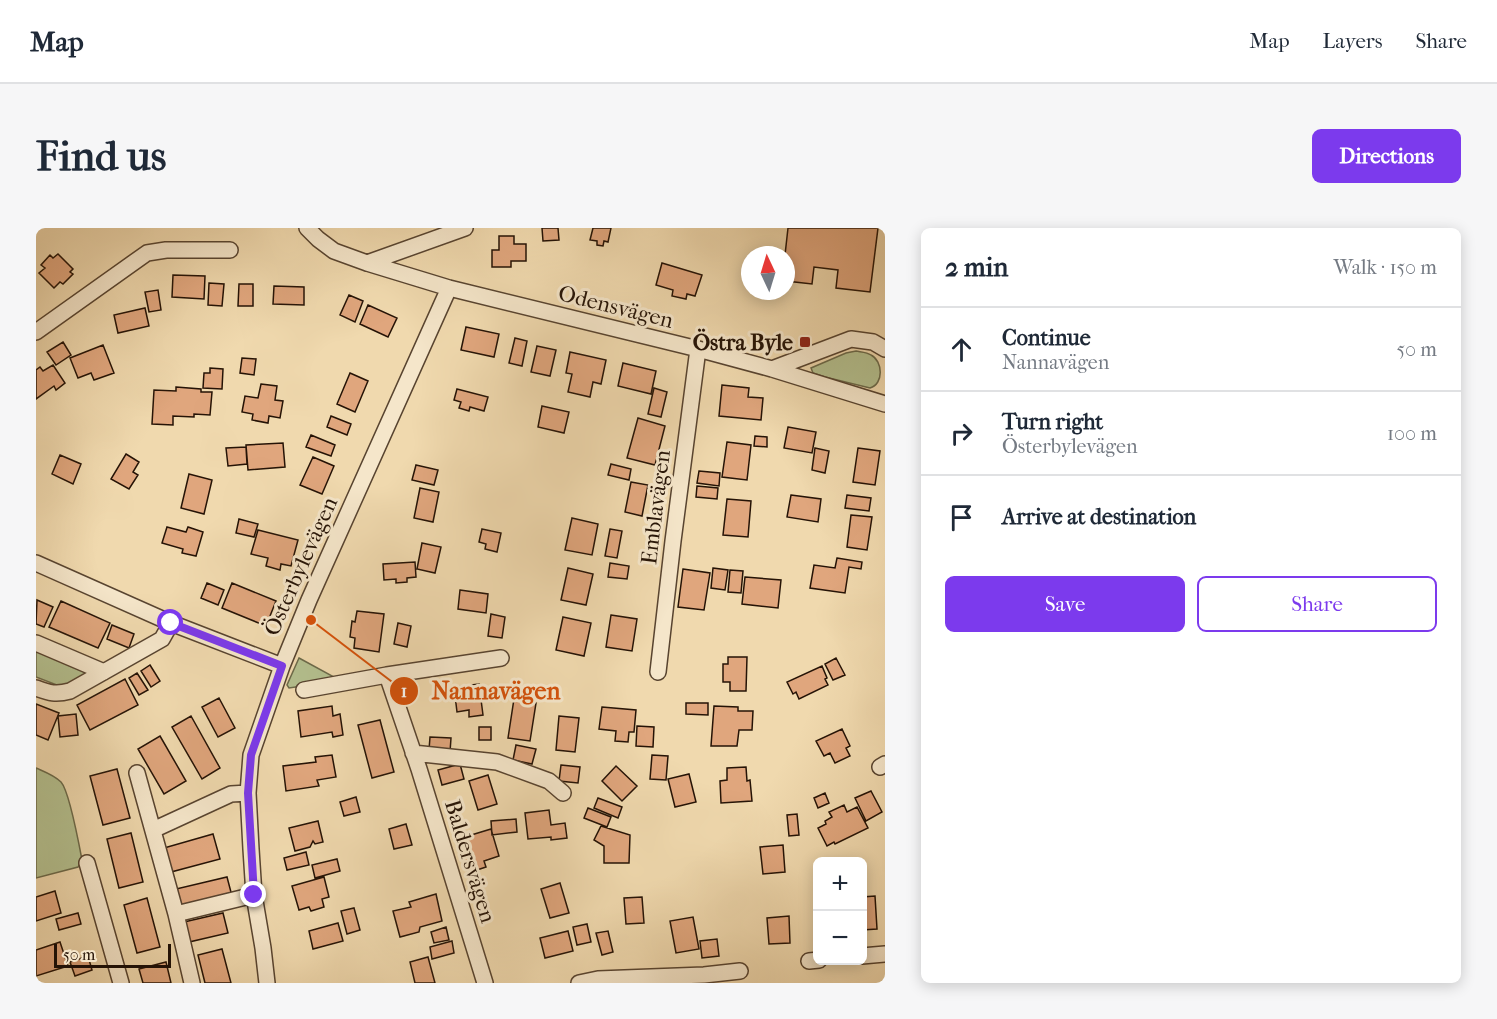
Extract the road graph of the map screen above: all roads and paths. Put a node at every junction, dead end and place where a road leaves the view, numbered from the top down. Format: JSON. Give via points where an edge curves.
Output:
{"nodes":[{"id":1,"x":307,"y":228,"type":"edge"},
{"id":2,"x":465,"y":228,"type":"edge"},
{"id":3,"x":230,"y":250,"type":"dead end"},
{"id":4,"x":367,"y":264,"type":"junction"},
{"id":5,"x":449,"y":288,"type":"junction"},
{"id":6,"x":36,"y":332,"type":"edge"},
{"id":7,"x":698,"y":349,"type":"junction"},
{"id":8,"x":885,"y":350,"type":"edge"},
{"id":9,"x":772,"y":369,"type":"junction"},
{"id":10,"x":885,"y":402,"type":"edge"},
{"id":11,"x":36,"y":563,"type":"edge"},
{"id":12,"x":171,"y":623,"type":"junction"},
{"id":13,"x":36,"y":643,"type":"edge"},
{"id":14,"x":501,"y":658,"type":"dead end"},
{"id":15,"x":282,"y":666,"type":"junction"},
{"id":16,"x":104,"y":672,"type":"junction"},
{"id":17,"x":658,"y":672,"type":"dead end"},
{"id":18,"x":387,"y":675,"type":"junction"},
{"id":19,"x":36,"y":687,"type":"edge"},
{"id":20,"x":304,"y":690,"type":"dead end"},
{"id":21,"x":413,"y":753,"type":"junction"},
{"id":22,"x":137,"y":773,"type":"dead end"},
{"id":23,"x":248,"y":793,"type":"junction"},
{"id":24,"x":563,"y":793,"type":"dead end"},
{"id":25,"x":153,"y":830,"type":"junction"},
{"id":26,"x":87,"y":863,"type":"dead end"},
{"id":27,"x":254,"y":895,"type":"junction"},
{"id":28,"x":176,"y":914,"type":"junction"},
{"id":29,"x":885,"y":954,"type":"edge"},
{"id":30,"x":867,"y":956,"type":"edge"},
{"id":31,"x":740,"y":971,"type":"dead end"},
{"id":32,"x":121,"y":983,"type":"edge"},
{"id":33,"x":192,"y":983,"type":"edge"},
{"id":34,"x":267,"y":983,"type":"edge"},
{"id":35,"x":485,"y":983,"type":"edge"},
{"id":36,"x":579,"y":983,"type":"edge"}],
"edges":[{"from":1,"to":4,"type":"street","name":"Odensvägen","via":[[334,251]]},
{"from":2,"to":4,"type":"street"},
{"from":3,"to":6,"type":"street","via":[[147,253]]},
{"from":4,"to":5,"type":"street","name":"Odensvägen"},
{"from":5,"to":7,"type":"street","name":"Odensvägen"},
{"from":5,"to":15,"type":"street","name":"Österbylevägen"},
{"from":7,"to":9,"type":"street","name":"Odensvägen"},
{"from":7,"to":17,"type":"street","name":"Emblavägen"},
{"from":8,"to":9,"type":"street","via":[[873,342],[851,339]]},
{"from":9,"to":10,"type":"street","name":"Odensvägen"},
{"from":11,"to":12,"type":"street"},
{"from":12,"to":15,"type":"street"},
{"from":12,"to":16,"type":"street","via":[[162,639]]},
{"from":13,"to":16,"type":"street"},
{"from":14,"to":18,"type":"street"},
{"from":15,"to":23,"type":"street","name":"Österbylevägen","via":[[251,755]]},
{"from":16,"to":19,"type":"street","via":[[61,694]]},
{"from":18,"to":20,"type":"street"},
{"from":18,"to":21,"type":"street","name":"Baldersvägen"},
{"from":21,"to":24,"type":"street","via":[[497,762],[549,781]]},
{"from":21,"to":35,"type":"street","name":"Baldersvägen"},
{"from":22,"to":25,"type":"street"},
{"from":23,"to":25,"type":"street","via":[[231,794]]},
{"from":23,"to":27,"type":"street","name":"Österbylevägen"},
{"from":25,"to":28,"type":"street"},
{"from":26,"to":32,"type":"street"},
{"from":27,"to":28,"type":"street"},
{"from":27,"to":34,"type":"street","name":"Österbylevägen"},
{"from":28,"to":33,"type":"street"},
{"from":29,"to":30,"type":"street"},
{"from":31,"to":36,"type":"street"}]}
